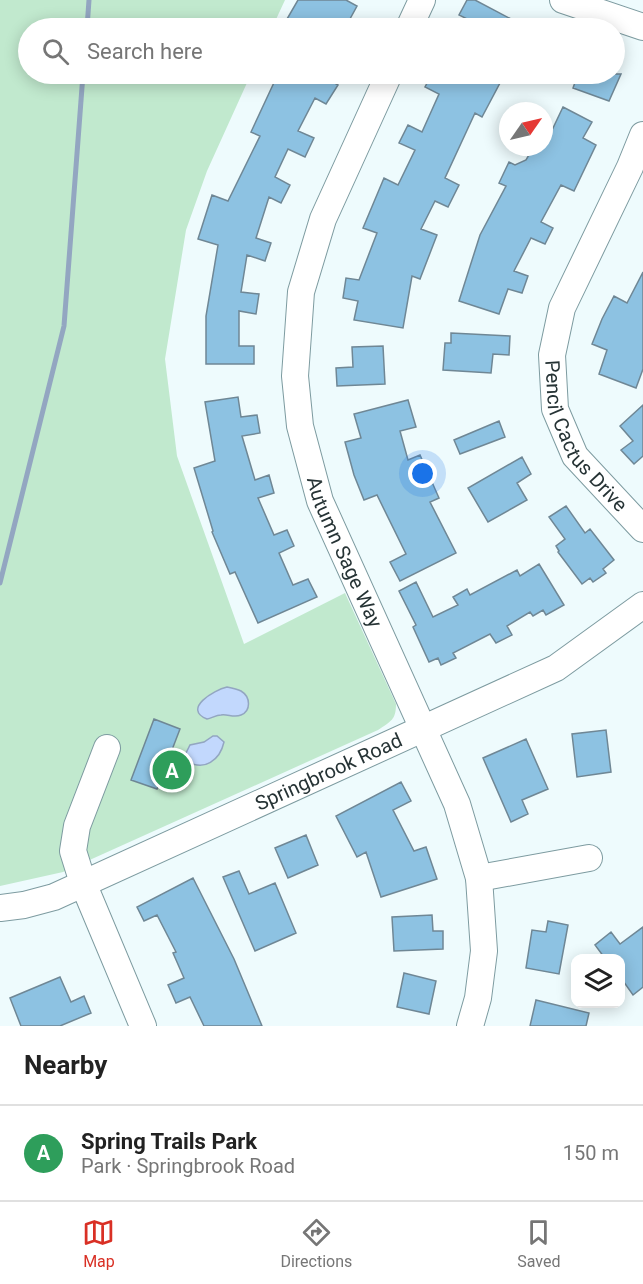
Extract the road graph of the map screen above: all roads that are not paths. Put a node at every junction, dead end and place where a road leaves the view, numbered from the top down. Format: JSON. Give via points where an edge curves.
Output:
{"nodes":[{"id":1,"x":422,"y":0,"type":"edge"},
{"id":2,"x":563,"y":0,"type":"edge"},
{"id":3,"x":414,"y":18,"type":"edge"},
{"id":4,"x":616,"y":18,"type":"edge"},
{"id":5,"x":625,"y":21,"type":"edge"},
{"id":6,"x":643,"y":27,"type":"edge"},
{"id":7,"x":384,"y":84,"type":"edge"},
{"id":8,"x":643,"y":135,"type":"edge"},
{"id":9,"x":643,"y":529,"type":"edge"},
{"id":10,"x":643,"y":605,"type":"edge"},
{"id":11,"x":423,"y":729,"type":"junction"},
{"id":12,"x":107,"y":748,"type":"dead end"},
{"id":13,"x":589,"y":858,"type":"dead end"},
{"id":14,"x":479,"y":878,"type":"junction"},
{"id":15,"x":83,"y":883,"type":"junction"},
{"id":16,"x":0,"y":908,"type":"edge"},
{"id":17,"x":143,"y":1026,"type":"edge"},
{"id":18,"x":470,"y":1026,"type":"edge"}],
"edges":[{"from":1,"to":3,"type":"street"},
{"from":2,"to":4,"type":"street"},
{"from":5,"to":6,"type":"street"},
{"from":7,"to":11,"type":"street","name":"Autumn Sage Way","via":[[323,219],[301,292],[295,376],[300,426],[320,501]]},
{"from":8,"to":9,"type":"street","name":"Pencil Cactus Drive","via":[[562,308],[552,355],[555,409],[574,456]]},
{"from":10,"to":11,"type":"street","name":"Springbrook Road","via":[[556,668]]},
{"from":11,"to":14,"type":"street","name":"Autumn Sage Way","via":[[457,804]]},
{"from":11,"to":15,"type":"street","name":"Springbrook Road"},
{"from":12,"to":15,"type":"street","via":[[73,840]]},
{"from":13,"to":14,"type":"street"},
{"from":14,"to":18,"type":"street","name":"Autumn Sage Way","via":[[484,951]]},
{"from":15,"to":16,"type":"street","name":"Springbrook Road","via":[[54,897]]},
{"from":15,"to":17,"type":"street"}]}
